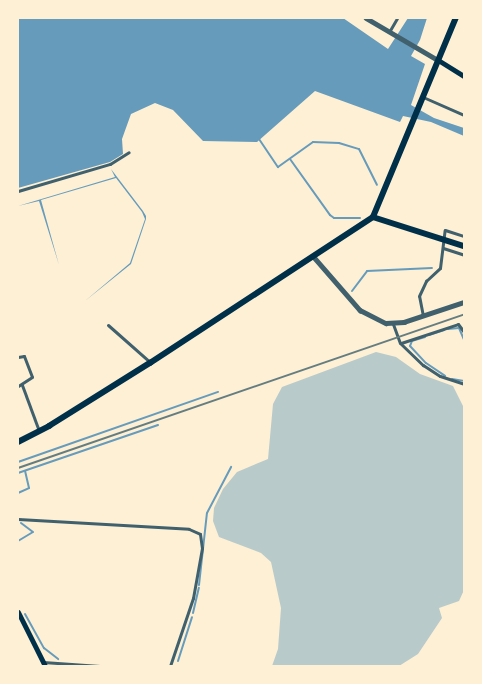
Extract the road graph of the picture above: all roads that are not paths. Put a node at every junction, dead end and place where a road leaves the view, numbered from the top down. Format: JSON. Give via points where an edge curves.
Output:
{"nodes":[{"id":1,"x":366,"y":18,"type":"edge"},
{"id":2,"x":397,"y":18,"type":"edge"},
{"id":3,"x":456,"y":18,"type":"edge"},
{"id":4,"x":389,"y":32,"type":"junction"},
{"id":5,"x":438,"y":60,"type":"junction"},
{"id":6,"x":464,"y":76,"type":"edge"},
{"id":7,"x":423,"y":96,"type":"junction"},
{"id":8,"x":464,"y":114,"type":"edge"},
{"id":9,"x":129,"y":152,"type":"dead end"},
{"id":10,"x":18,"y":191,"type":"edge"},
{"id":11,"x":372,"y":217,"type":"junction"},
{"id":12,"x":464,"y":236,"type":"edge"},
{"id":13,"x":442,"y":239,"type":"junction"},
{"id":14,"x":464,"y":246,"type":"edge"},
{"id":15,"x":443,"y":248,"type":"junction"},
{"id":16,"x":464,"y":255,"type":"edge"},
{"id":17,"x":313,"y":256,"type":"junction"},
{"id":18,"x":464,"y":302,"type":"edge"},
{"id":19,"x":423,"y":316,"type":"junction"},
{"id":20,"x":393,"y":324,"type":"junction"},
{"id":21,"x":108,"y":325,"type":"dead end"},
{"id":22,"x":464,"y":332,"type":"edge"},
{"id":23,"x":400,"y":343,"type":"junction"},
{"id":24,"x":18,"y":357,"type":"edge"},
{"id":25,"x":150,"y":362,"type":"junction"},
{"id":26,"x":464,"y":384,"type":"edge"},
{"id":27,"x":20,"y":385,"type":"edge"},
{"id":28,"x":39,"y":432,"type":"junction"},
{"id":29,"x":18,"y":442,"type":"edge"},
{"id":30,"x":18,"y":520,"type":"edge"},
{"id":31,"x":18,"y":612,"type":"edge"},
{"id":32,"x":20,"y":622,"type":"edge"},
{"id":33,"x":44,"y":664,"type":"edge"},
{"id":34,"x":100,"y":666,"type":"edge"},
{"id":35,"x":170,"y":666,"type":"edge"}],
"edges":[{"from":1,"to":4,"type":"street"},
{"from":2,"to":4,"type":"street"},
{"from":3,"to":5,"type":"highway"},
{"from":4,"to":5,"type":"street"},
{"from":5,"to":6,"type":"main road"},
{"from":5,"to":7,"type":"highway"},
{"from":7,"to":8,"type":"street"},
{"from":7,"to":11,"type":"highway"},
{"from":9,"to":10,"type":"street","via":[[110,164]]},
{"from":11,"to":13,"type":"highway"},
{"from":11,"to":17,"type":"highway"},
{"from":12,"to":13,"type":"street","via":[[445,230]]},
{"from":13,"to":14,"type":"highway"},
{"from":13,"to":15,"type":"street"},
{"from":15,"to":16,"type":"street"},
{"from":15,"to":19,"type":"street","via":[[440,268],[426,281],[419,296]]},
{"from":17,"to":20,"type":"street","via":[[360,310],[372,318]]},
{"from":17,"to":25,"type":"highway"},
{"from":18,"to":19,"type":"street"},
{"from":19,"to":20,"type":"street"},
{"from":20,"to":23,"type":"street"},
{"from":21,"to":25,"type":"street"},
{"from":22,"to":23,"type":"street","via":[[458,324]]},
{"from":23,"to":26,"type":"street","via":[[440,376]]},
{"from":24,"to":27,"type":"street","via":[[24,356],[32,377]]},
{"from":25,"to":28,"type":"highway"},
{"from":27,"to":28,"type":"street"},
{"from":28,"to":29,"type":"highway"},
{"from":30,"to":35,"type":"street","via":[[189,529],[200,534],[202,548],[193,598]]},
{"from":31,"to":32,"type":"main road"},
{"from":32,"to":33,"type":"main road"},
{"from":33,"to":34,"type":"street"}]}
